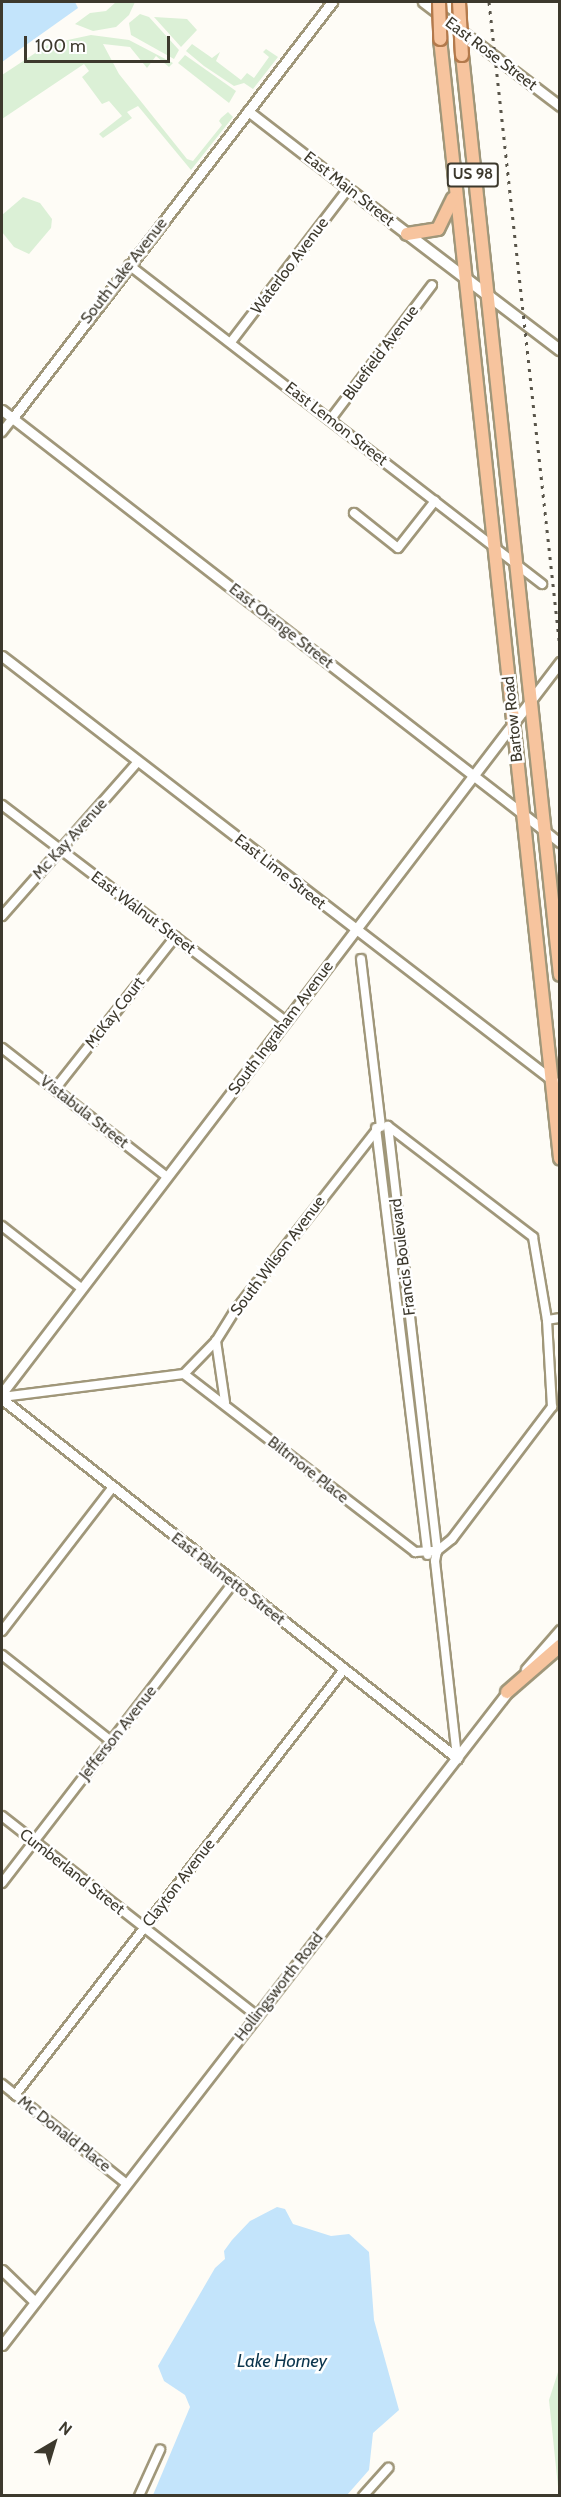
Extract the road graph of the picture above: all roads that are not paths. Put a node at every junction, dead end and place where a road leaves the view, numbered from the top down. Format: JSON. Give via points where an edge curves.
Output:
{"nodes":[{"id":1,"x":332,"y":2,"type":"edge"},
{"id":2,"x":423,"y":2,"type":"edge"},
{"id":3,"x":439,"y":2,"type":"edge"},
{"id":4,"x":459,"y":2,"type":"edge"},
{"id":5,"x":560,"y":106,"type":"edge"},
{"id":6,"x":248,"y":111,"type":"junction"},
{"id":7,"x":348,"y":189,"type":"junction"},
{"id":8,"x":455,"y":191,"type":"junction"},
{"id":9,"x":393,"y":223,"type":"joint"},
{"id":10,"x":407,"y":234,"type":"junction"},
{"id":11,"x":129,"y":265,"type":"junction"},
{"id":12,"x":465,"y":278,"type":"junction"},
{"id":13,"x":432,"y":285,"type":"dead end"},
{"id":14,"x":488,"y":295,"type":"junction"},
{"id":15,"x":231,"y":342,"type":"junction"},
{"id":16,"x":560,"y":350,"type":"edge"},
{"id":17,"x":2,"y":410,"type":"edge"},
{"id":18,"x":12,"y":418,"type":"junction"},
{"id":19,"x":330,"y":420,"type":"junction"},
{"id":20,"x":2,"y":432,"type":"edge"},
{"id":21,"x":435,"y":501,"type":"junction"},
{"id":22,"x":354,"y":513,"type":"dead end"},
{"id":23,"x":494,"y":547,"type":"junction"},
{"id":24,"x":515,"y":563,"type":"junction"},
{"id":25,"x":542,"y":584,"type":"dead end"},
{"id":26,"x":2,"y":656,"type":"edge"},
{"id":27,"x":560,"y":662,"type":"edge"},
{"id":28,"x":529,"y":701,"type":"junction"},
{"id":29,"x":513,"y":724,"type":"junction"},
{"id":30,"x":138,"y":762,"type":"junction"},
{"id":31,"x":474,"y":777,"type":"junction"},
{"id":32,"x":2,"y":805,"type":"edge"},
{"id":33,"x":524,"y":815,"type":"junction"},
{"id":34,"x":545,"y":831,"type":"junction"},
{"id":35,"x":560,"y":843,"type":"edge"},
{"id":36,"x":60,"y":850,"type":"junction"},
{"id":37,"x":2,"y":916,"type":"edge"},
{"id":38,"x":356,"y":930,"type":"junction"},
{"id":39,"x":175,"y":937,"type":"junction"},
{"id":40,"x":361,"y":958,"type":"dead end"},
{"id":41,"x":560,"y":975,"type":"edge"},
{"id":42,"x":286,"y":1021,"type":"junction"},
{"id":43,"x":2,"y":1048,"type":"edge"},
{"id":44,"x":555,"y":1082,"type":"edge"},
{"id":45,"x":55,"y":1089,"type":"junction"},
{"id":46,"x":382,"y":1127,"type":"junction"},
{"id":47,"x":560,"y":1159,"type":"edge"},
{"id":48,"x":167,"y":1177,"type":"junction"},
{"id":49,"x":2,"y":1226,"type":"edge"},
{"id":50,"x":404,"y":1270,"type":"junction"},
{"id":51,"x":393,"y":1271,"type":"junction"},
{"id":52,"x":81,"y":1288,"type":"junction"},
{"id":53,"x":560,"y":1318,"type":"edge"},
{"id":54,"x":547,"y":1320,"type":"junction"},
{"id":55,"x":216,"y":1341,"type":"junction"},
{"id":56,"x":184,"y":1374,"type":"junction"},
{"id":57,"x":2,"y":1396,"type":"edge"},
{"id":58,"x":225,"y":1402,"type":"junction"},
{"id":59,"x":421,"y":1410,"type":"junction"},
{"id":60,"x":409,"y":1412,"type":"junction"},
{"id":61,"x":112,"y":1488,"type":"junction"},
{"id":62,"x":438,"y":1551,"type":"junction"},
{"id":63,"x":426,"y":1553,"type":"junction"},
{"id":64,"x":435,"y":1561,"type":"junction"},
{"id":65,"x":233,"y":1583,"type":"junction"},
{"id":66,"x":560,"y":1630,"type":"edge"},
{"id":67,"x":2,"y":1631,"type":"edge"},
{"id":68,"x":560,"y":1646,"type":"edge"},
{"id":69,"x":2,"y":1655,"type":"edge"},
{"id":70,"x":343,"y":1671,"type":"junction"},
{"id":71,"x":507,"y":1692,"type":"junction"},
{"id":72,"x":111,"y":1741,"type":"junction"},
{"id":73,"x":457,"y":1758,"type":"junction"},
{"id":74,"x":2,"y":1816,"type":"edge"},
{"id":75,"x":33,"y":1842,"type":"junction"},
{"id":76,"x":2,"y":1883,"type":"edge"},
{"id":77,"x":144,"y":1928,"type":"junction"},
{"id":78,"x":257,"y":2016,"type":"junction"},
{"id":79,"x":2,"y":2084,"type":"edge"},
{"id":80,"x":15,"y":2095,"type":"junction"},
{"id":81,"x":127,"y":2184,"type":"junction"},
{"id":82,"x":2,"y":2270,"type":"edge"},
{"id":83,"x":35,"y":2302,"type":"junction"},
{"id":84,"x":2,"y":2345,"type":"edge"},
{"id":85,"x":160,"y":2450,"type":"dead end"},
{"id":86,"x":388,"y":2468,"type":"dead end"},
{"id":87,"x":139,"y":2496,"type":"edge"},
{"id":88,"x":363,"y":2496,"type":"edge"}],
"edges":[{"from":1,"to":6,"type":"street"},
{"from":2,"to":5,"type":"street","name":"East Rose Street"},
{"from":3,"to":8,"type":"main road","number":"US 98","bridge":true},
{"from":4,"to":14,"type":"main road","number":"US 98","bridge":true},
{"from":6,"to":7,"type":"street","name":"East Main Street"},
{"from":6,"to":11,"type":"street","name":"South Lake Avenue"},
{"from":7,"to":9,"type":"street","name":"East Main Street"},
{"from":7,"to":15,"type":"street","name":"Waterloo Avenue"},
{"from":8,"to":10,"type":"main road","via":[[450,212],[438,229]]},
{"from":8,"to":12,"type":"main road","number":"US 98"},
{"from":9,"to":10,"type":"main road","name":"East Main Street"},
{"from":10,"to":12,"type":"main road","name":"East Main Street"},
{"from":11,"to":15,"type":"street","name":"East Lemon Street"},
{"from":11,"to":18,"type":"street","name":"South Lake Avenue"},
{"from":12,"to":14,"type":"main road","name":"East Main Street"},
{"from":12,"to":23,"type":"main road","name":"Bartow Road","number":"US 98"},
{"from":13,"to":19,"type":"street","name":"Bluefield Avenue"},
{"from":14,"to":16,"type":"main road","name":"East Main Street"},
{"from":14,"to":24,"type":"main road","name":"Bartow Road","number":"US 98"},
{"from":15,"to":19,"type":"street","name":"East Lemon Street"},
{"from":17,"to":18,"type":"street","name":"East Orange Street"},
{"from":18,"to":20,"type":"street","name":"South Lake Avenue"},
{"from":18,"to":31,"type":"street","name":"East Orange Street"},
{"from":19,"to":21,"type":"street","name":"East Lemon Street"},
{"from":21,"to":22,"type":"street","via":[[398,548]]},
{"from":21,"to":23,"type":"street","name":"East Lemon Street"},
{"from":23,"to":24,"type":"street","name":"East Lemon Street"},
{"from":23,"to":29,"type":"main road","name":"Bartow Road","number":"US 98"},
{"from":24,"to":25,"type":"street","name":"East Lemon Street"},
{"from":24,"to":28,"type":"main road","name":"Bartow Road","number":"US 98"},
{"from":26,"to":30,"type":"street","name":"East Lime Street"},
{"from":27,"to":28,"type":"street","name":"South Ingraham Avenue"},
{"from":28,"to":29,"type":"street","name":"South Ingraham Avenue"},
{"from":28,"to":34,"type":"main road","name":"Bartow Road","number":"US 98"},
{"from":29,"to":31,"type":"street","name":"South Ingraham Avenue"},
{"from":29,"to":33,"type":"main road","name":"Bartow Road","number":"US 98"},
{"from":30,"to":36,"type":"street","name":"Mc Kay Avenue"},
{"from":30,"to":38,"type":"street","name":"East Lime Street"},
{"from":31,"to":33,"type":"street","name":"East Orange Street"},
{"from":31,"to":38,"type":"street","name":"South Ingraham Avenue"},
{"from":32,"to":36,"type":"street","name":"East Walnut Street"},
{"from":33,"to":34,"type":"street","name":"East Orange Street"},
{"from":33,"to":44,"type":"main road","name":"Bartow Road","number":"US 98"},
{"from":34,"to":35,"type":"street","name":"East Orange Street"},
{"from":34,"to":41,"type":"main road","name":"Bartow Road","number":"US 98"},
{"from":36,"to":37,"type":"street","name":"Mc Kay Avenue"},
{"from":36,"to":39,"type":"street","name":"East Walnut Street"},
{"from":38,"to":42,"type":"street","name":"South Ingraham Avenue"},
{"from":38,"to":44,"type":"street","name":"East Lime Street"},
{"from":39,"to":42,"type":"street","name":"East Walnut Street"},
{"from":39,"to":45,"type":"street","name":"McKay Court"},
{"from":40,"to":46,"type":"street","name":"Francis Boulevard"},
{"from":42,"to":48,"type":"street","name":"South Ingraham Avenue"},
{"from":43,"to":45,"type":"street","name":"Vistabula Street"},
{"from":44,"to":47,"type":"main road","name":"Bartow Road","number":"US 98"},
{"from":45,"to":48,"type":"street","name":"Vistabula Street"},
{"from":46,"to":50,"type":"street","name":"Francis Boulevard"},
{"from":46,"to":51,"type":"street","name":"Francis Boulevard"},
{"from":46,"to":54,"type":"street","via":[[520,1227],[535,1243]]},
{"from":46,"to":55,"type":"street","name":"South Wilson Avenue"},
{"from":48,"to":52,"type":"street","name":"South Ingraham Avenue"},
{"from":49,"to":52,"type":"street"},
{"from":50,"to":51,"type":"street"},
{"from":50,"to":59,"type":"street","name":"Francis Boulevard"},
{"from":51,"to":60,"type":"street","name":"Francis Boulevard"},
{"from":52,"to":57,"type":"street","name":"South Ingraham Avenue"},
{"from":53,"to":54,"type":"street"},
{"from":54,"to":62,"type":"street","via":[[552,1407],[452,1539]]},
{"from":55,"to":56,"type":"street"},
{"from":55,"to":58,"type":"street"},
{"from":56,"to":57,"type":"street"},
{"from":56,"to":58,"type":"street","name":"Biltmore Place"},
{"from":57,"to":61,"type":"street","name":"East Palmetto Street"},
{"from":58,"to":63,"type":"street","name":"Biltmore Place","via":[[415,1552]]},
{"from":59,"to":60,"type":"street"},
{"from":59,"to":62,"type":"street","name":"Francis Boulevard"},
{"from":60,"to":63,"type":"street","name":"Francis Boulevard"},
{"from":61,"to":65,"type":"street","name":"East Palmetto Street"},
{"from":61,"to":67,"type":"street"},
{"from":62,"to":63,"type":"street"},
{"from":62,"to":64,"type":"street","name":"Francis Boulevard"},
{"from":63,"to":64,"type":"street"},
{"from":64,"to":73,"type":"street","name":"Francis Boulevard"},
{"from":65,"to":70,"type":"street","name":"East Palmetto Street"},
{"from":65,"to":72,"type":"street","name":"Jefferson Avenue"},
{"from":66,"to":71,"type":"street","name":"Hollingsworth Road"},
{"from":68,"to":71,"type":"main road"},
{"from":69,"to":72,"type":"street"},
{"from":70,"to":73,"type":"street","name":"East Palmetto Street"},
{"from":70,"to":77,"type":"street","name":"Clayton Avenue"},
{"from":71,"to":73,"type":"street","name":"Hollingsworth Road"},
{"from":72,"to":75,"type":"street","name":"Jefferson Avenue"},
{"from":73,"to":78,"type":"street","name":"Hollingsworth Road"},
{"from":74,"to":75,"type":"street","name":"Cumberland Street"},
{"from":75,"to":76,"type":"street","name":"Jefferson Avenue"},
{"from":75,"to":77,"type":"street","name":"Cumberland Street"},
{"from":77,"to":78,"type":"street","name":"Cumberland Street"},
{"from":77,"to":80,"type":"street","name":"Clayton Avenue"},
{"from":78,"to":81,"type":"street","name":"Hollingsworth Road"},
{"from":79,"to":80,"type":"street","name":"Mc Donald Place"},
{"from":80,"to":81,"type":"street","name":"Mc Donald Place"},
{"from":81,"to":83,"type":"street","name":"Hollingsworth Road"},
{"from":82,"to":83,"type":"street"},
{"from":83,"to":84,"type":"street","name":"Hollingsworth Road"},
{"from":85,"to":87,"type":"street"},
{"from":86,"to":88,"type":"street"}]}
